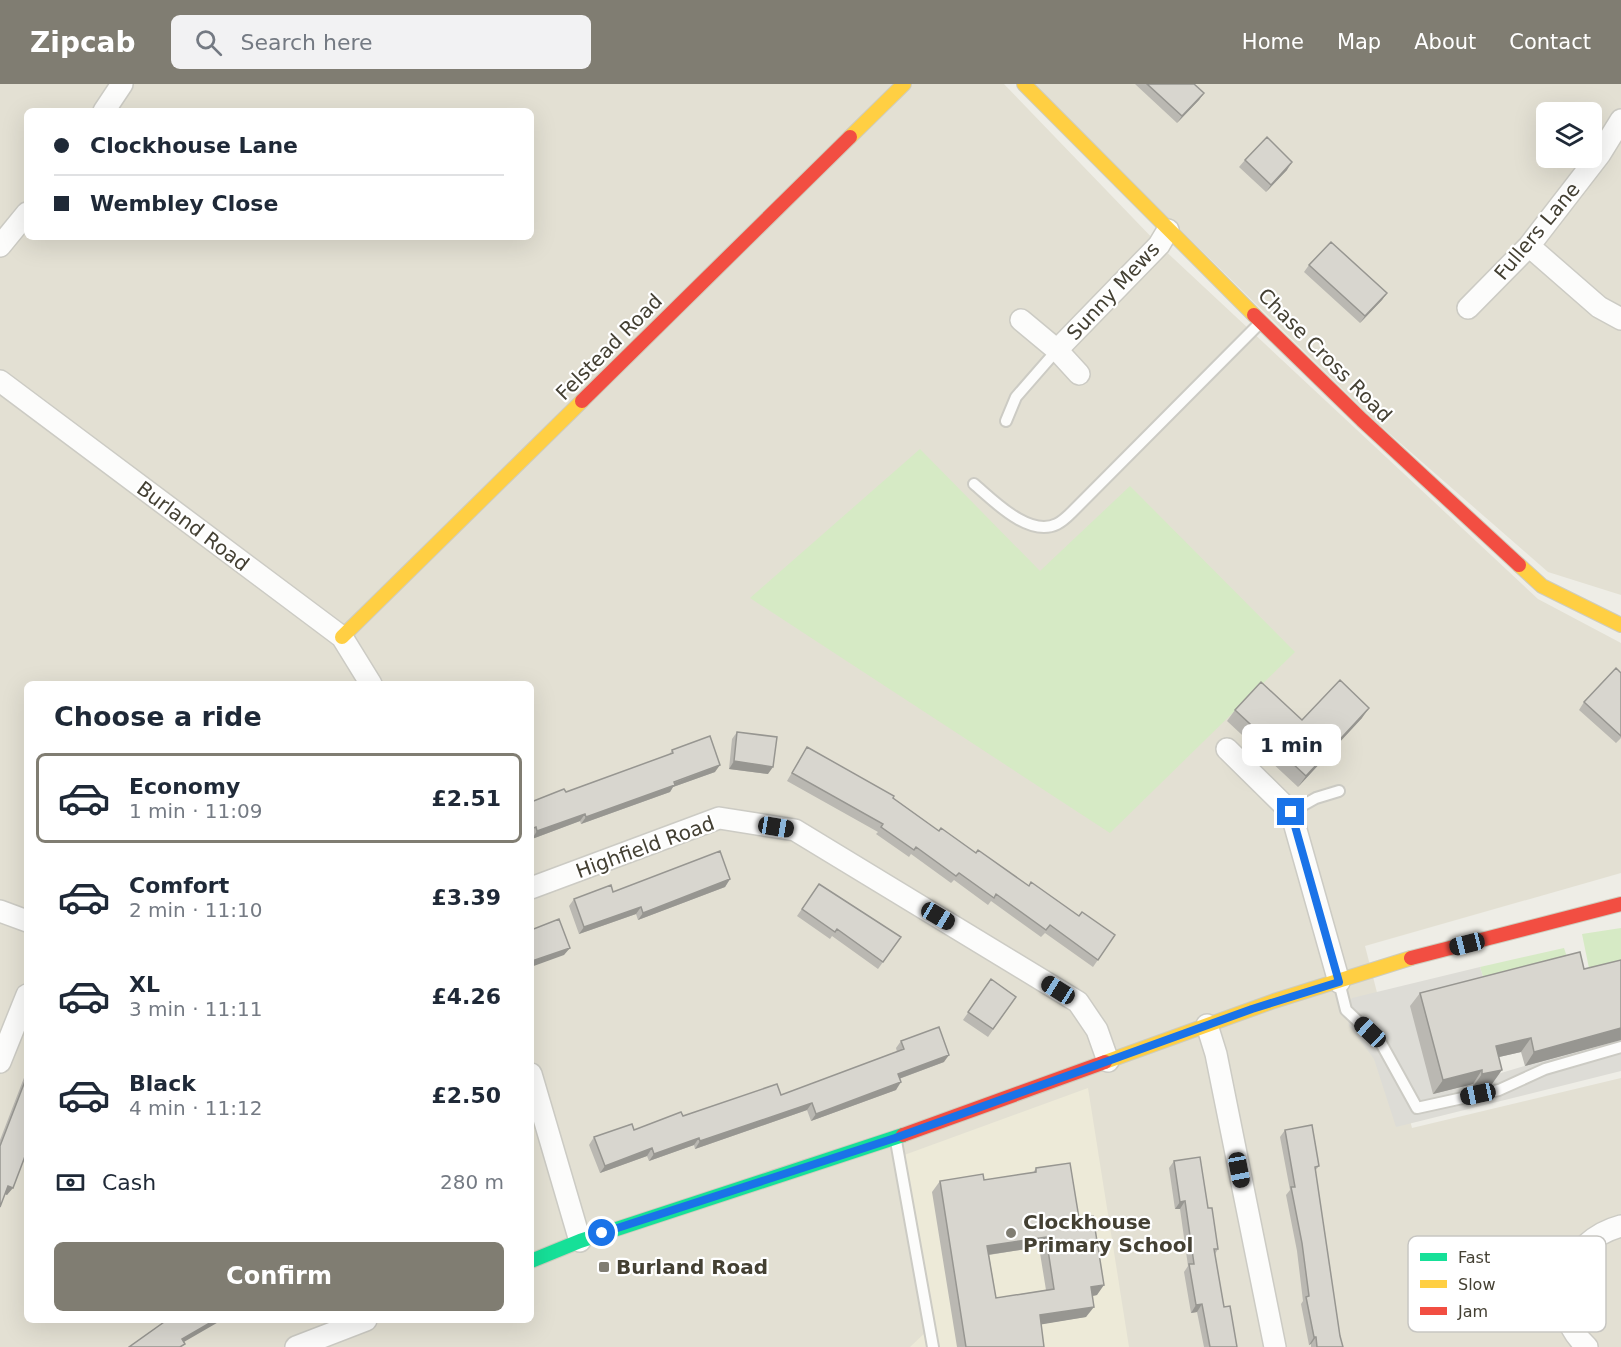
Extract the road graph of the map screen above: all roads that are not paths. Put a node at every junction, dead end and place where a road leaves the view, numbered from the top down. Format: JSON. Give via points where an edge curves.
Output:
{"nodes":[{"id":1,"x":122,"y":84,"type":"edge"},
{"id":2,"x":904,"y":84,"type":"edge"},
{"id":3,"x":1024,"y":84,"type":"edge"},
{"id":4,"x":1046,"y":93,"type":"edge"},
{"id":5,"x":106,"y":108,"type":"edge"},
{"id":6,"x":1621,"y":120,"type":"edge"},
{"id":7,"x":24,"y":217,"type":"edge"},
{"id":8,"x":1168,"y":231,"type":"junction"},
{"id":9,"x":0,"y":246,"type":"edge"},
{"id":10,"x":1529,"y":246,"type":"junction"},
{"id":11,"x":1468,"y":308,"type":"dead end"},
{"id":12,"x":1621,"y":319,"type":"edge"},
{"id":13,"x":1021,"y":320,"type":"dead end"},
{"id":14,"x":1262,"y":320,"type":"junction"},
{"id":15,"x":1057,"y":350,"type":"junction"},
{"id":16,"x":1079,"y":374,"type":"dead end"},
{"id":17,"x":0,"y":381,"type":"edge"},
{"id":18,"x":1006,"y":420,"type":"dead end"},
{"id":19,"x":974,"y":484,"type":"dead end"},
{"id":20,"x":1621,"y":625,"type":"edge"},
{"id":21,"x":342,"y":637,"type":"junction"},
{"id":22,"x":369,"y":681,"type":"edge"},
{"id":23,"x":1227,"y":749,"type":"dead end"},
{"id":24,"x":1339,"y":791,"type":"dead end"},
{"id":25,"x":1291,"y":812,"type":"junction"},
{"id":26,"x":534,"y":887,"type":"edge"},
{"id":27,"x":1621,"y":904,"type":"edge"},
{"id":28,"x":0,"y":911,"type":"edge"},
{"id":29,"x":24,"y":920,"type":"edge"},
{"id":30,"x":1441,"y":934,"type":"dead end"},
{"id":31,"x":1445,"y":950,"type":"junction"},
{"id":32,"x":1339,"y":982,"type":"junction"},
{"id":33,"x":24,"y":1002,"type":"edge"},
{"id":34,"x":1207,"y":1025,"type":"junction"},
{"id":35,"x":1621,"y":1047,"type":"edge"},
{"id":36,"x":1108,"y":1061,"type":"junction"},
{"id":37,"x":0,"y":1062,"type":"edge"},
{"id":38,"x":534,"y":1084,"type":"edge"},
{"id":39,"x":895,"y":1138,"type":"junction"},
{"id":40,"x":1621,"y":1226,"type":"edge"},
{"id":41,"x":1602,"y":1236,"type":"edge"},
{"id":42,"x":580,"y":1241,"type":"junction"},
{"id":43,"x":534,"y":1260,"type":"edge"},
{"id":44,"x":358,"y":1323,"type":"edge"},
{"id":45,"x":1573,"y":1332,"type":"edge"},
{"id":46,"x":296,"y":1347,"type":"edge"},
{"id":47,"x":933,"y":1347,"type":"edge"},
{"id":48,"x":1275,"y":1347,"type":"edge"},
{"id":49,"x":1587,"y":1347,"type":"edge"}],
"edges":[{"from":1,"to":5,"type":"street"},
{"from":2,"to":21,"type":"street","name":"Felstead Road"},
{"from":3,"to":4,"type":"street","name":"Chase Cross Road"},
{"from":4,"to":8,"type":"street","name":"Chase Cross Road"},
{"from":6,"to":10,"type":"street","name":"Fullers Lane","via":[[1600,154]]},
{"from":7,"to":9,"type":"street"},
{"from":8,"to":14,"type":"street","name":"Chase Cross Road"},
{"from":8,"to":15,"type":"street","name":"Sunny Mews"},
{"from":10,"to":11,"type":"street","name":"Fullers Lane"},
{"from":10,"to":12,"type":"street","via":[[1599,307]]},
{"from":13,"to":15,"type":"street","name":"Sunny Mews"},
{"from":14,"to":19,"type":"lane","via":[[1056,525],[1040,526],[1019,520]]},
{"from":14,"to":20,"type":"street","name":"Chase Cross Road","via":[[1362,420],[1542,586]]},
{"from":15,"to":16,"type":"street","name":"Sunny Mews"},
{"from":15,"to":18,"type":"lane","via":[[1016,397]]},
{"from":17,"to":21,"type":"street","name":"Burland Road"},
{"from":21,"to":22,"type":"street","name":"Burland Road"},
{"from":23,"to":25,"type":"street"},
{"from":24,"to":25,"type":"lane"},
{"from":25,"to":32,"type":"street"},
{"from":26,"to":36,"type":"street","name":"Highfield Road","via":[[719,818],[795,830],[1078,1002],[1096,1030]]},
{"from":27,"to":31,"type":"street"},
{"from":28,"to":29,"type":"street"},
{"from":30,"to":31,"type":"lane"},
{"from":31,"to":32,"type":"street"},
{"from":32,"to":34,"type":"street"},
{"from":32,"to":35,"type":"lane","via":[[1346,1010],[1381,1043],[1417,1108],[1499,1090],[1545,1069]]},
{"from":33,"to":37,"type":"street"},
{"from":34,"to":36,"type":"street"},
{"from":34,"to":48,"type":"street"},
{"from":36,"to":39,"type":"street"},
{"from":38,"to":42,"type":"street"},
{"from":39,"to":42,"type":"street"},
{"from":39,"to":47,"type":"lane"},
{"from":40,"to":41,"type":"street"},
{"from":42,"to":43,"type":"street"},
{"from":44,"to":46,"type":"street"},
{"from":45,"to":49,"type":"street"}]}
